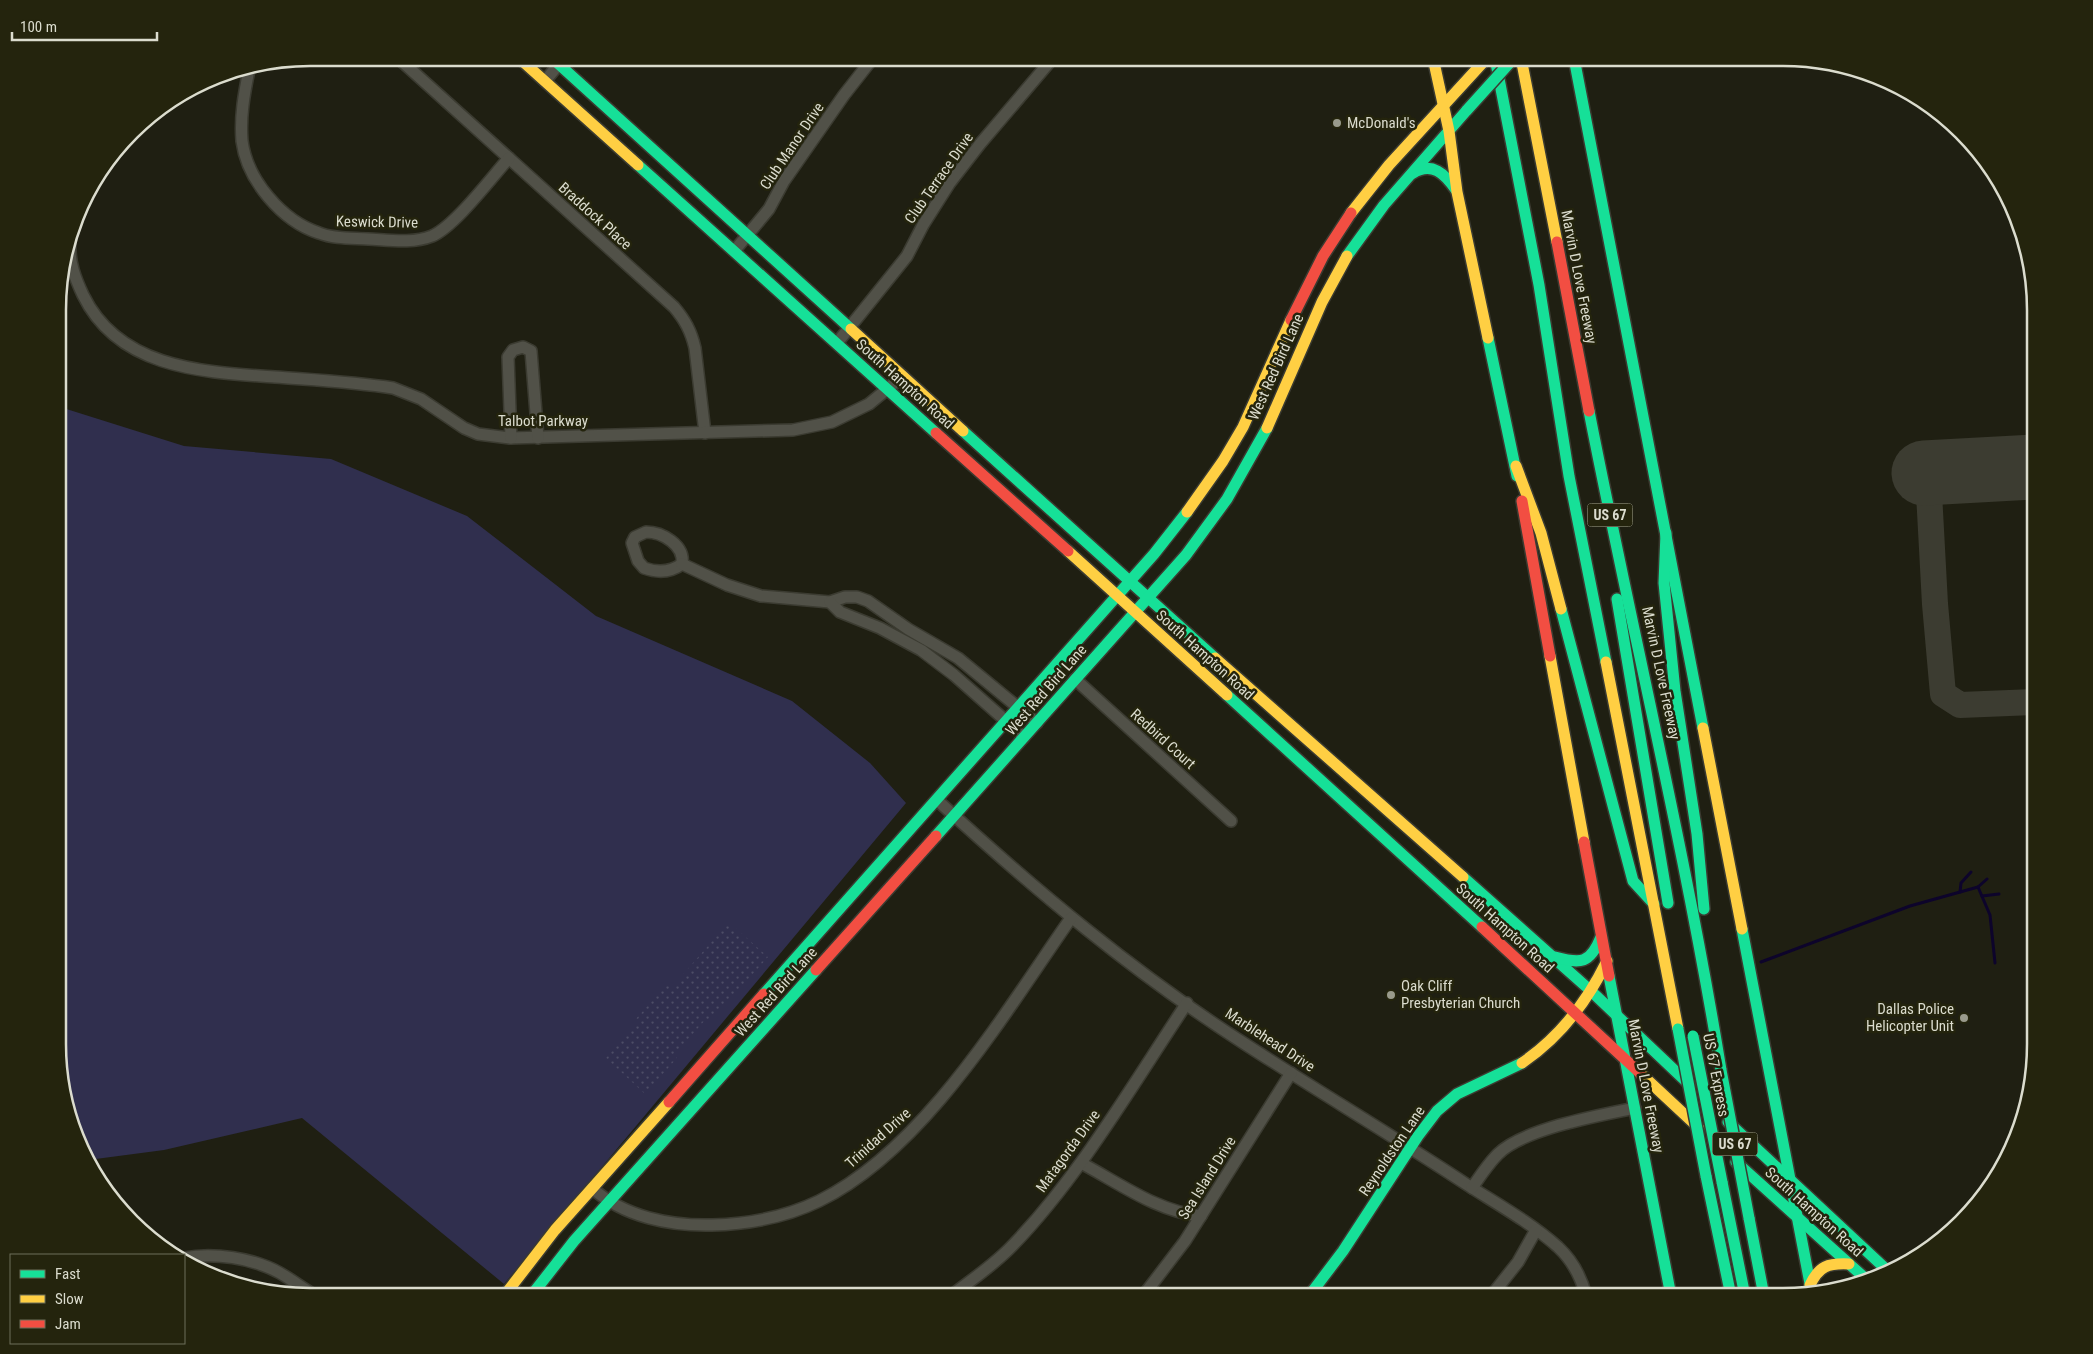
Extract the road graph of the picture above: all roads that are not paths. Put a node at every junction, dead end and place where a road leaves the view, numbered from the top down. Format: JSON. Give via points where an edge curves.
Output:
{"nodes":[{"id":1,"x":407,"y":66,"type":"edge"},
{"id":2,"x":528,"y":66,"type":"edge"},
{"id":3,"x":554,"y":66,"type":"edge"},
{"id":4,"x":564,"y":66,"type":"edge"},
{"id":5,"x":867,"y":66,"type":"edge"},
{"id":6,"x":1046,"y":66,"type":"edge"},
{"id":7,"x":1435,"y":66,"type":"edge"},
{"id":8,"x":1480,"y":66,"type":"edge"},
{"id":9,"x":1497,"y":66,"type":"edge"},
{"id":10,"x":1507,"y":66,"type":"edge"},
{"id":11,"x":1524,"y":66,"type":"edge"},
{"id":12,"x":1576,"y":66,"type":"edge"},
{"id":13,"x":248,"y":75,"type":"edge"},
{"id":14,"x":545,"y":81,"type":"junction"},
{"id":15,"x":1444,"y":106,"type":"junction"},
{"id":16,"x":1449,"y":131,"type":"junction"},
{"id":17,"x":650,"y":146,"type":"junction"},
{"id":18,"x":508,"y":158,"type":"junction"},
{"id":19,"x":636,"y":163,"type":"junction"},
{"id":20,"x":1406,"y":179,"type":"junction"},
{"id":21,"x":1457,"y":192,"type":"junction"},
{"id":22,"x":1347,"y":219,"type":"junction"},
{"id":23,"x":1365,"y":231,"type":"junction"},
{"id":24,"x":749,"y":236,"type":"junction"},
{"id":25,"x":735,"y":250,"type":"junction"},
{"id":26,"x":71,"y":263,"type":"edge"},
{"id":27,"x":850,"y":327,"type":"junction"},
{"id":28,"x":837,"y":343,"type":"junction"},
{"id":29,"x":903,"y":376,"type":"junction"},
{"id":30,"x":888,"y":388,"type":"junction"},
{"id":31,"x":1251,"y":408,"type":"junction"},
{"id":32,"x":1271,"y":419,"type":"junction"},
{"id":33,"x":705,"y":433,"type":"junction"},
{"id":34,"x":511,"y":438,"type":"junction"},
{"id":35,"x":538,"y":438,"type":"junction"},
{"id":36,"x":1516,"y":466,"type":"junction"},
{"id":37,"x":1569,"y":476,"type":"junction"},
{"id":38,"x":1606,"y":498,"type":"junction"},
{"id":39,"x":1666,"y":533,"type":"junction"},
{"id":40,"x":682,"y":564,"type":"junction"},
{"id":41,"x":1130,"y":582,"type":"junction"},
{"id":42,"x":1118,"y":596,"type":"junction"},
{"id":43,"x":1148,"y":598,"type":"junction"},
{"id":44,"x":830,"y":602,"type":"junction"},
{"id":45,"x":883,"y":611,"type":"junction"},
{"id":46,"x":1135,"y":612,"type":"junction"},
{"id":47,"x":880,"y":628,"type":"junction"},
{"id":48,"x":918,"y":642,"type":"junction"},
{"id":49,"x":964,"y":663,"type":"junction"},
{"id":50,"x":954,"y":674,"type":"junction"},
{"id":51,"x":1075,"y":680,"type":"junction"},
{"id":52,"x":1019,"y":708,"type":"junction"},
{"id":53,"x":1007,"y":721,"type":"junction"},
{"id":54,"x":1037,"y":723,"type":"junction"},
{"id":55,"x":1024,"y":737,"type":"junction"},
{"id":56,"x":1361,"y":788,"type":"junction"},
{"id":57,"x":938,"y":800,"type":"junction"},
{"id":58,"x":1347,"y":804,"type":"junction"},
{"id":59,"x":955,"y":816,"type":"junction"},
{"id":60,"x":1231,"y":821,"type":"dead end"},
{"id":61,"x":1405,"y":827,"type":"junction"},
{"id":62,"x":913,"y":828,"type":"junction"},
{"id":63,"x":930,"y":844,"type":"junction"},
{"id":64,"x":1390,"y":844,"type":"junction"},
{"id":65,"x":1655,"y":905,"type":"junction"},
{"id":66,"x":1071,"y":918,"type":"junction"},
{"id":67,"x":1602,"y":935,"type":"junction"},
{"id":68,"x":1701,"y":946,"type":"junction"},
{"id":69,"x":1549,"y":956,"type":"junction"},
{"id":70,"x":1607,"y":960,"type":"junction"},
{"id":71,"x":1591,"y":991,"type":"junction"},
{"id":72,"x":1187,"y":1003,"type":"junction"},
{"id":73,"x":1575,"y":1012,"type":"junction"},
{"id":74,"x":1618,"y":1015,"type":"junction"},
{"id":75,"x":1692,"y":1032,"type":"dead end"},
{"id":76,"x":1626,"y":1059,"type":"junction"},
{"id":77,"x":1291,"y":1073,"type":"junction"},
{"id":78,"x":1635,"y":1108,"type":"junction"},
{"id":79,"x":1411,"y":1147,"type":"junction"},
{"id":80,"x":1081,"y":1163,"type":"junction"},
{"id":81,"x":1790,"y":1180,"type":"junction"},
{"id":82,"x":592,"y":1188,"type":"junction"},
{"id":83,"x":1472,"y":1188,"type":"junction"},
{"id":84,"x":608,"y":1202,"type":"junction"},
{"id":85,"x":1201,"y":1216,"type":"junction"},
{"id":86,"x":1797,"y":1218,"type":"junction"},
{"id":87,"x":1536,"y":1230,"type":"junction"},
{"id":88,"x":191,"y":1257,"type":"edge"},
{"id":89,"x":1849,"y":1264,"type":"junction"},
{"id":90,"x":1883,"y":1266,"type":"edge"},
{"id":91,"x":1861,"y":1275,"type":"edge"},
{"id":92,"x":1810,"y":1286,"type":"edge"},
{"id":93,"x":1812,"y":1286,"type":"edge"},
{"id":94,"x":292,"y":1287,"type":"edge"},
{"id":95,"x":510,"y":1288,"type":"edge"},
{"id":96,"x":537,"y":1288,"type":"edge"},
{"id":97,"x":960,"y":1288,"type":"edge"},
{"id":98,"x":1150,"y":1288,"type":"edge"},
{"id":99,"x":1315,"y":1288,"type":"edge"},
{"id":100,"x":1497,"y":1288,"type":"edge"},
{"id":101,"x":1583,"y":1288,"type":"edge"},
{"id":102,"x":1669,"y":1288,"type":"edge"},
{"id":103,"x":1729,"y":1288,"type":"edge"},
{"id":104,"x":1743,"y":1288,"type":"edge"},
{"id":105,"x":1762,"y":1288,"type":"edge"}],
"edges":[{"from":1,"to":18,"type":"street","name":"Braddock Place"},
{"from":2,"to":14,"type":"main road","name":"South Hampton Road"},
{"from":3,"to":14,"type":"street"},
{"from":4,"to":17,"type":"main road","name":"South Hampton Road"},
{"from":5,"to":24,"type":"street","name":"Club Manor Drive"},
{"from":6,"to":27,"type":"street","name":"Club Terrace Drive","via":[[954,178],[907,256]]},
{"from":7,"to":15,"type":"main road","name":"Marvin D Love Freeway"},
{"from":8,"to":15,"type":"main road","name":"West Red Bird Lane"},
{"from":9,"to":37,"type":"main road","number":"US 67","via":[[1539,285]]},
{"from":10,"to":16,"type":"main road","name":"West Red Bird Lane","bridge":true},
{"from":11,"to":38,"type":"main road","name":"Marvin D Love Freeway","number":"US 67"},
{"from":12,"to":39,"type":"main road","name":"Marvin D Love Freeway"},
{"from":13,"to":18,"type":"street","name":"Keswick Drive","via":[[242,106],[242,141],[250,167],[264,191],[285,213],[321,234],[340,238],[402,240],[418,240],[433,235],[457,216]]},
{"from":14,"to":19,"type":"main road","name":"South Hampton Road"},
{"from":15,"to":16,"type":"main road","name":"Marvin D Love Freeway"},
{"from":15,"to":22,"type":"main road","name":"West Red Bird Lane"},
{"from":16,"to":20,"type":"main road","name":"West Red Bird Lane"},
{"from":16,"to":21,"type":"main road","name":"Marvin D Love Freeway"},
{"from":17,"to":19,"type":"main road"},
{"from":17,"to":24,"type":"main road","name":"South Hampton Road"},
{"from":18,"to":33,"type":"street","name":"Braddock Place","via":[[683,317],[695,348]]},
{"from":19,"to":25,"type":"main road","name":"South Hampton Road"},
{"from":20,"to":21,"type":"main road","via":[[1419,168],[1437,169],[1448,177]]},
{"from":20,"to":23,"type":"main road","name":"West Red Bird Lane"},
{"from":21,"to":36,"type":"main road","name":"Marvin D Love Freeway"},
{"from":22,"to":23,"type":"main road"},
{"from":22,"to":31,"type":"main road","name":"West Red Bird Lane","via":[[1286,327]]},
{"from":23,"to":32,"type":"main road","name":"West Red Bird Lane","via":[[1329,286]]},
{"from":24,"to":25,"type":"street","name":"Club Manor Drive"},
{"from":24,"to":27,"type":"main road","name":"South Hampton Road"},
{"from":25,"to":28,"type":"main road","name":"South Hampton Road"},
{"from":26,"to":34,"type":"street","name":"Talbot Parkway","via":[[91,311],[119,339],[136,350],[206,371],[392,388],[421,399],[464,428],[491,437]]},
{"from":27,"to":28,"type":"street","name":"Club Terrace Drive"},
{"from":27,"to":29,"type":"main road","name":"South Hampton Road"},
{"from":28,"to":30,"type":"main road","name":"South Hampton Road"},
{"from":29,"to":30,"type":"street","name":"Talbot Parkway"},
{"from":29,"to":41,"type":"main road","name":"South Hampton Road"},
{"from":30,"to":33,"type":"street","name":"Talbot Parkway","via":[[869,404],[812,428]]},
{"from":30,"to":42,"type":"main road","name":"South Hampton Road"},
{"from":31,"to":32,"type":"main road"},
{"from":31,"to":41,"type":"main road","name":"West Red Bird Lane","via":[[1230,450],[1206,487]]},
{"from":32,"to":43,"type":"main road","name":"West Red Bird Lane","via":[[1218,514]]},
{"from":33,"to":35,"type":"street","name":"Talbot Parkway"},
{"from":34,"to":35,"type":"street","name":"Talbot Parkway"},
{"from":34,"to":35,"type":"street","via":[[508,356],[523,347],[532,351]]},
{"from":36,"to":65,"type":"main road","via":[[1540,534],[1633,881]]},
{"from":36,"to":67,"type":"main road","name":"Marvin D Love Freeway"},
{"from":37,"to":38,"type":"main road","via":[[1582,500],[1670,918],[1618,609]]},
{"from":37,"to":65,"type":"main road","number":"US 67"},
{"from":38,"to":68,"type":"main road","name":"Marvin D Love Freeway","number":"US 67","via":[[1640,644]]},
{"from":39,"to":68,"type":"main road","via":[[1664,583],[1675,691],[1705,904]]},
{"from":39,"to":81,"type":"main road","name":"Marvin D Love Freeway"},
{"from":40,"to":40,"type":"street","via":[[683,559],[676,546],[660,533],[646,532],[633,539],[634,554],[644,568],[665,571]]},
{"from":40,"to":44,"type":"street","via":[[727,585],[761,596]]},
{"from":41,"to":42,"type":"main road","name":"West Red Bird Lane"},
{"from":41,"to":43,"type":"main road","name":"South Hampton Road"},
{"from":42,"to":46,"type":"main road","name":"South Hampton Road"},
{"from":42,"to":52,"type":"main road","name":"West Red Bird Lane"},
{"from":43,"to":46,"type":"main road","name":"West Red Bird Lane"},
{"from":43,"to":56,"type":"main road","name":"South Hampton Road"},
{"from":44,"to":45,"type":"street","via":[[857,597]]},
{"from":44,"to":47,"type":"street","via":[[840,612]]},
{"from":45,"to":47,"type":"street"},
{"from":45,"to":48,"type":"street"},
{"from":46,"to":51,"type":"main road","name":"West Red Bird Lane"},
{"from":46,"to":58,"type":"main road","name":"South Hampton Road"},
{"from":47,"to":48,"type":"street"},
{"from":48,"to":49,"type":"street"},
{"from":48,"to":50,"type":"street"},
{"from":49,"to":50,"type":"street"},
{"from":49,"to":52,"type":"street"},
{"from":50,"to":53,"type":"street"},
{"from":51,"to":54,"type":"main road","name":"West Red Bird Lane"},
{"from":51,"to":60,"type":"street","name":"Redbird Court"},
{"from":52,"to":53,"type":"main road","name":"West Red Bird Lane"},
{"from":52,"to":54,"type":"street"},
{"from":53,"to":55,"type":"street"},
{"from":53,"to":57,"type":"main road","name":"West Red Bird Lane"},
{"from":54,"to":55,"type":"main road","name":"West Red Bird Lane"},
{"from":55,"to":59,"type":"main road","name":"West Red Bird Lane"},
{"from":56,"to":58,"type":"main road"},
{"from":56,"to":61,"type":"main road","name":"South Hampton Road"},
{"from":57,"to":59,"type":"street","name":"Marblehead Drive"},
{"from":57,"to":62,"type":"main road","name":"West Red Bird Lane"},
{"from":58,"to":64,"type":"main road","name":"South Hampton Road"},
{"from":59,"to":63,"type":"main road","name":"West Red Bird Lane"},
{"from":59,"to":66,"type":"street","name":"Marblehead Drive"},
{"from":61,"to":64,"type":"main road"},
{"from":61,"to":69,"type":"main road","name":"South Hampton Road"},
{"from":62,"to":63,"type":"main road"},
{"from":62,"to":82,"type":"main road","name":"West Red Bird Lane"},
{"from":63,"to":84,"type":"main road","name":"West Red Bird Lane"},
{"from":64,"to":73,"type":"main road","name":"South Hampton Road"},
{"from":65,"to":103,"type":"main road","number":"US 67","bridge":true},
{"from":66,"to":72,"type":"street","name":"Marblehead Drive"},
{"from":66,"to":84,"type":"street","name":"Trinidad Drive","via":[[970,1061],[926,1115],[876,1165],[841,1190],[798,1210],[727,1224],[670,1222],[635,1214]]},
{"from":67,"to":69,"type":"main road","via":[[1595,954],[1582,962]]},
{"from":67,"to":70,"type":"main road","name":"Marvin D Love Freeway"},
{"from":68,"to":105,"type":"main road","name":"Marvin D Love Freeway","number":"US 67","bridge":true},
{"from":69,"to":71,"type":"main road","name":"South Hampton Road"},
{"from":70,"to":71,"type":"main road","name":"Reynoldston Lane"},
{"from":70,"to":74,"type":"main road","name":"Marvin D Love Freeway"},
{"from":71,"to":73,"type":"main road","name":"Reynoldston Lane"},
{"from":71,"to":74,"type":"main road","name":"South Hampton Road"},
{"from":72,"to":77,"type":"street","name":"Marblehead Drive"},
{"from":72,"to":80,"type":"street","name":"Matagorda Drive"},
{"from":73,"to":76,"type":"main road","name":"South Hampton Road"},
{"from":73,"to":79,"type":"main road","name":"Reynoldston Lane","via":[[1527,1061],[1463,1089],[1444,1104]]},
{"from":74,"to":76,"type":"main road","name":"Marvin D Love Freeway"},
{"from":74,"to":81,"type":"main road","name":"South Hampton Road"},
{"from":75,"to":104,"type":"main road","name":"US 67 Express","bridge":true},
{"from":76,"to":78,"type":"main road","name":"Marvin D Love Freeway"},
{"from":76,"to":86,"type":"main road","name":"South Hampton Road"},
{"from":77,"to":79,"type":"street","name":"Marblehead Drive"},
{"from":77,"to":85,"type":"street","name":"Sea Island Drive"},
{"from":78,"to":83,"type":"street","via":[[1562,1125],[1511,1144],[1490,1162]]},
{"from":78,"to":102,"type":"main road","name":"Marvin D Love Freeway"},
{"from":79,"to":83,"type":"street","name":"Marblehead Drive"},
{"from":79,"to":99,"type":"main road","name":"Reynoldston Lane","via":[[1342,1254]]},
{"from":80,"to":85,"type":"street","via":[[1157,1204]]},
{"from":80,"to":97,"type":"street","name":"Matagorda Drive","via":[[1012,1247]]},
{"from":81,"to":86,"type":"main road","name":"Marvin D Love Freeway"},
{"from":81,"to":90,"type":"main road","name":"South Hampton Road"},
{"from":82,"to":84,"type":"street","name":"Trinidad Drive"},
{"from":82,"to":95,"type":"main road","name":"West Red Bird Lane"},
{"from":83,"to":87,"type":"street","name":"Marblehead Drive"},
{"from":84,"to":96,"type":"main road","name":"West Red Bird Lane"},
{"from":85,"to":98,"type":"street","name":"Sea Island Drive"},
{"from":86,"to":89,"type":"main road","name":"South Hampton Road"},
{"from":86,"to":92,"type":"main road","name":"Marvin D Love Freeway"},
{"from":87,"to":100,"type":"street","via":[[1518,1262]]},
{"from":87,"to":101,"type":"street","name":"Marblehead Drive","via":[[1574,1265]]},
{"from":88,"to":94,"type":"street","via":[[225,1257],[263,1266],[279,1272]]},
{"from":89,"to":91,"type":"main road","name":"South Hampton Road"},
{"from":89,"to":93,"type":"main road","via":[[1823,1265],[1816,1271]]}]}
